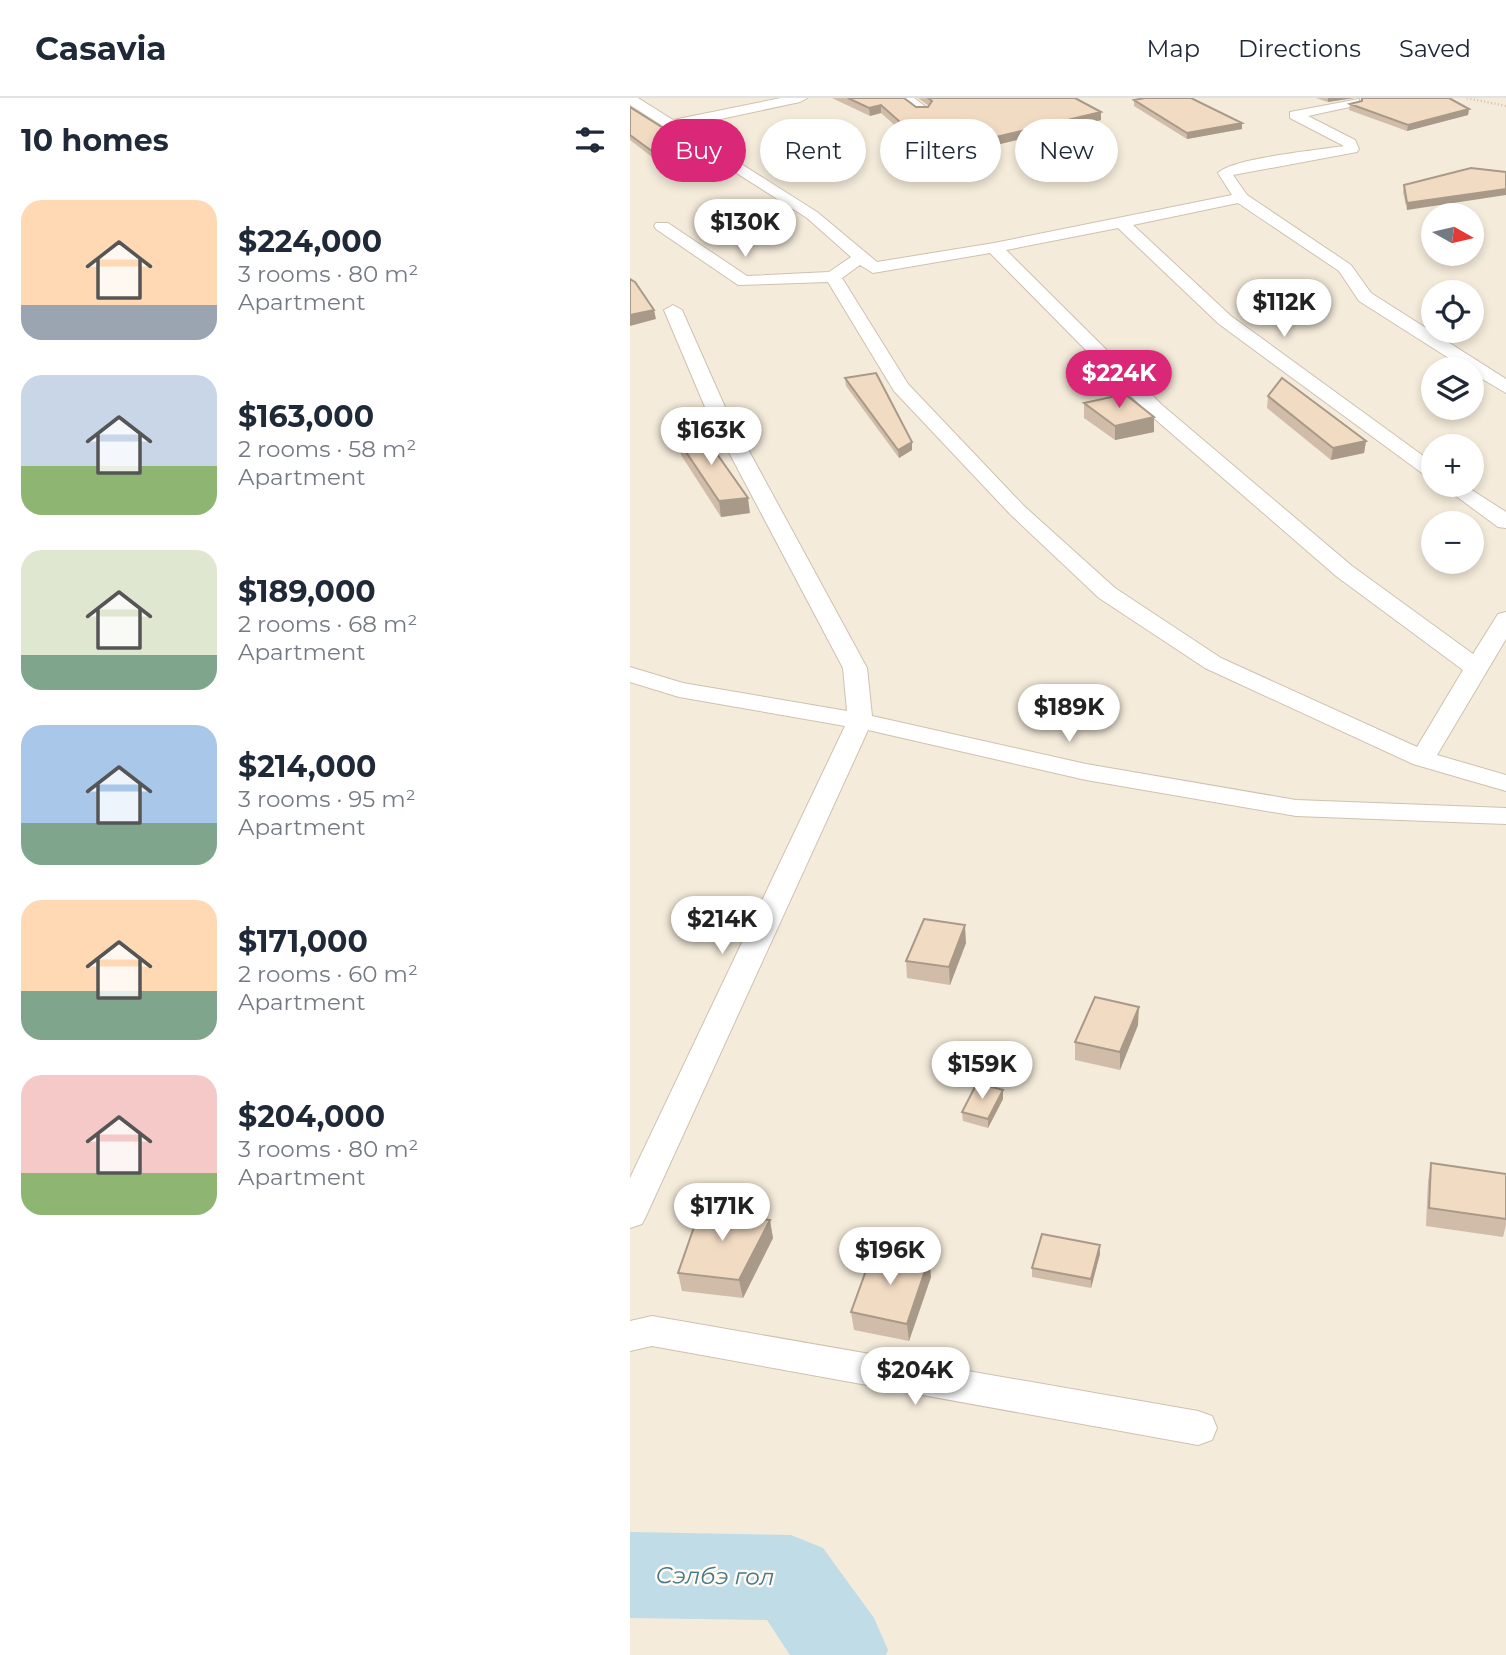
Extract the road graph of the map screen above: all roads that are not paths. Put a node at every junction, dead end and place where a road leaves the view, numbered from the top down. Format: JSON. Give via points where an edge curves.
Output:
{"nodes":[{"id":1,"x":800,"y":98,"type":"edge"},
{"id":2,"x":905,"y":98,"type":"edge"},
{"id":3,"x":630,"y":99,"type":"edge"},
{"id":4,"x":1354,"y":102,"type":"edge"},
{"id":5,"x":923,"y":110,"type":"edge"},
{"id":6,"x":662,"y":119,"type":"edge"},
{"id":7,"x":700,"y":119,"type":"edge"},
{"id":8,"x":746,"y":173,"type":"edge"},
{"id":9,"x":1241,"y":198,"type":"junction"},
{"id":10,"x":1121,"y":222,"type":"junction"},
{"id":11,"x":662,"y":226,"type":"dead end"},
{"id":12,"x":994,"y":248,"type":"junction"},
{"id":13,"x":861,"y":257,"type":"junction"},
{"id":14,"x":833,"y":277,"type":"junction"},
{"id":15,"x":673,"y":310,"type":"dead end"},
{"id":16,"x":1506,"y":387,"type":"edge"},
{"id":17,"x":1421,"y":463,"type":"edge"},
{"id":18,"x":1469,"y":497,"type":"edge"},
{"id":19,"x":1506,"y":522,"type":"edge"},
{"id":20,"x":1506,"y":619,"type":"edge"},
{"id":21,"x":1475,"y":667,"type":"junction"},
{"id":22,"x":630,"y":674,"type":"edge"},
{"id":23,"x":860,"y":721,"type":"junction"},
{"id":24,"x":1422,"y":760,"type":"junction"},
{"id":25,"x":1506,"y":783,"type":"edge"},
{"id":26,"x":1506,"y":816,"type":"edge"},
{"id":27,"x":630,"y":1213,"type":"edge"},
{"id":28,"x":630,"y":1336,"type":"edge"},
{"id":29,"x":1198,"y":1428,"type":"dead end"}],
"edges":[{"from":1,"to":7,"type":"street"},
{"from":2,"to":5,"type":"street"},
{"from":3,"to":6,"type":"street"},
{"from":4,"to":9,"type":"street","via":[[1295,115],[1352,149],[1225,173]]},
{"from":8,"to":13,"type":"street","via":[[812,215]]},
{"from":9,"to":10,"type":"street"},
{"from":9,"to":16,"type":"street","via":[[1345,268],[1366,297]]},
{"from":10,"to":12,"type":"street"},
{"from":10,"to":17,"type":"street","via":[[1225,320]]},
{"from":11,"to":14,"type":"street","via":[[744,281]]},
{"from":12,"to":13,"type":"street","via":[[873,268]]},
{"from":12,"to":21,"type":"street","via":[[1155,409],[1344,571]]},
{"from":13,"to":14,"type":"street"},
{"from":14,"to":24,"type":"street","via":[[901,387],[1017,509],[1107,593],[1213,663]]},
{"from":15,"to":23,"type":"street","via":[[715,407],[855,667]]},
{"from":18,"to":19,"type":"street"},
{"from":20,"to":21,"type":"street"},
{"from":21,"to":24,"type":"street"},
{"from":22,"to":23,"type":"street","via":[[679,690]]},
{"from":23,"to":26,"type":"street","via":[[1086,772],[1296,808]]},
{"from":23,"to":27,"type":"street"},
{"from":24,"to":25,"type":"street"},
{"from":28,"to":29,"type":"street","via":[[652,1331]]}]}
